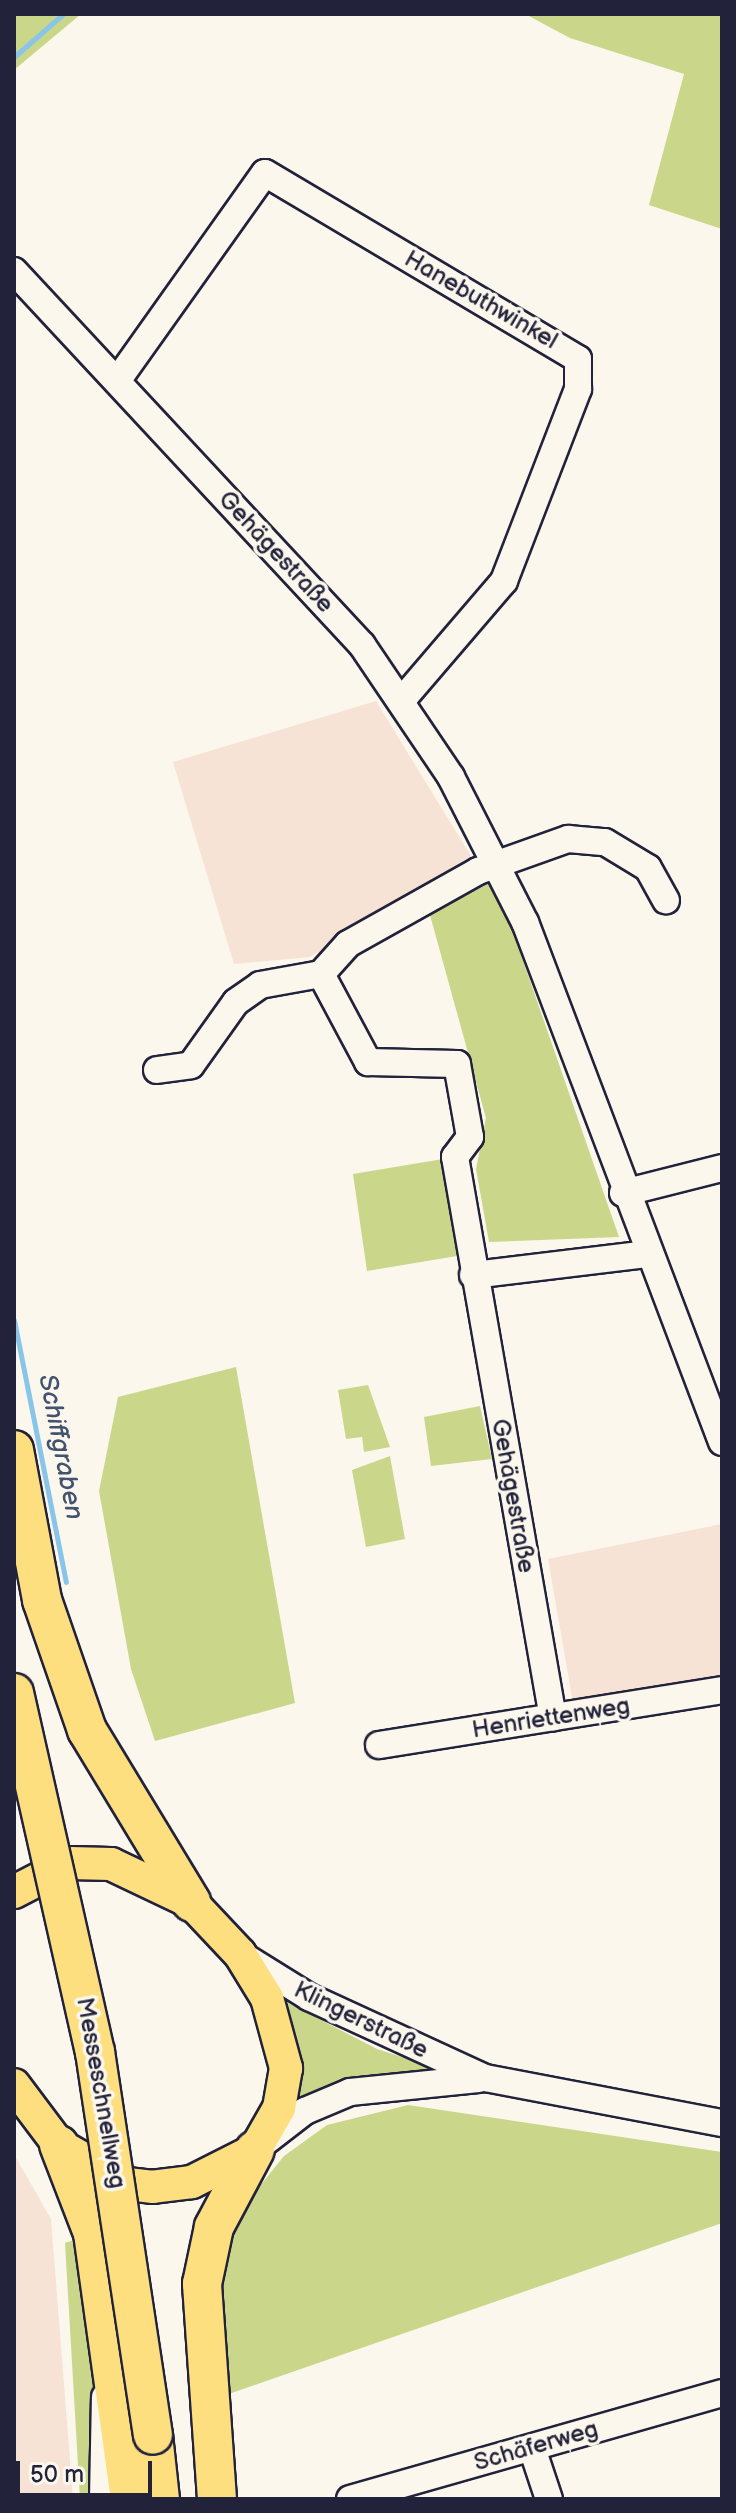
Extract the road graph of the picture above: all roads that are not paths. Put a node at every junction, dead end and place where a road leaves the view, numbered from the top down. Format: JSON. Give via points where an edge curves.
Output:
{"nodes":[{"id":1,"x":14,"y":271,"type":"edge"},
{"id":2,"x":117,"y":381,"type":"junction"},
{"id":3,"x":401,"y":701,"type":"junction"},
{"id":4,"x":498,"y":864,"type":"junction"},
{"id":5,"x":666,"y":900,"type":"dead end"},
{"id":6,"x":321,"y":974,"type":"junction"},
{"id":7,"x":157,"y":1070,"type":"dead end"},
{"id":8,"x":722,"y":1168,"type":"edge"},
{"id":9,"x":623,"y":1193,"type":"junction"},
{"id":10,"x":646,"y":1254,"type":"junction"},
{"id":11,"x":473,"y":1275,"type":"junction"},
{"id":12,"x":722,"y":1442,"type":"edge"},
{"id":13,"x":14,"y":1450,"type":"edge"},
{"id":14,"x":722,"y":1690,"type":"edge"},
{"id":15,"x":14,"y":1693,"type":"edge"},
{"id":16,"x":553,"y":1718,"type":"junction"},
{"id":17,"x":379,"y":1745,"type":"dead end"},
{"id":18,"x":14,"y":1892,"type":"edge"},
{"id":19,"x":191,"y":1902,"type":"junction"},
{"id":20,"x":240,"y":1954,"type":"junction"},
{"id":21,"x":485,"y":2078,"type":"junction"},
{"id":22,"x":14,"y":2085,"type":"edge"},
{"id":23,"x":24,"y":2112,"type":"edge"},
{"id":24,"x":722,"y":2123,"type":"edge"},
{"id":25,"x":59,"y":2145,"type":"junction"},
{"id":26,"x":255,"y":2150,"type":"junction"},
{"id":27,"x":112,"y":2354,"type":"junction"},
{"id":28,"x":722,"y":2393,"type":"edge"},
{"id":29,"x":532,"y":2448,"type":"junction"},
{"id":30,"x":103,"y":2499,"type":"edge"},
{"id":31,"x":130,"y":2499,"type":"edge"},
{"id":32,"x":160,"y":2499,"type":"edge"},
{"id":33,"x":217,"y":2499,"type":"edge"},
{"id":34,"x":350,"y":2499,"type":"edge"},
{"id":35,"x":549,"y":2499,"type":"edge"}],
"edges":[{"from":1,"to":2,"type":"street","name":"Gehägestraße"},
{"from":2,"to":3,"type":"street","name":"Gehägestraße","via":[[362,645]]},
{"from":2,"to":3,"type":"street","name":"Hanebuthwinkel","via":[[265,173],[578,359],[578,389],[504,581]]},
{"from":3,"to":4,"type":"street","name":"Gehägestraße"},
{"from":4,"to":5,"type":"street","via":[[568,839],[605,842],[648,868]]},
{"from":4,"to":6,"type":"street","via":[[348,944]]},
{"from":4,"to":9,"type":"street","name":"Gehägestraße"},
{"from":6,"to":7,"type":"street","via":[[260,985],[236,1002],[191,1065]]},
{"from":6,"to":11,"type":"street","name":"Gehägestraße","via":[[368,1062],[389,1068],[450,1060],[461,1070],[470,1137],[455,1157]]},
{"from":8,"to":9,"type":"street"},
{"from":9,"to":10,"type":"street","name":"Gehägestraße"},
{"from":10,"to":11,"type":"street"},
{"from":10,"to":12,"type":"street","name":"Gehägestraße"},
{"from":11,"to":16,"type":"street","name":"Gehägestraße"},
{"from":13,"to":19,"type":"highway","via":[[42,1600],[76,1700],[109,1771]]},
{"from":14,"to":16,"type":"street","name":"Henriettenweg"},
{"from":15,"to":32,"type":"highway","name":"Messeschnellweg","bridge":true,"via":[[95,2052]]},
{"from":16,"to":17,"type":"street","name":"Henriettenweg"},
{"from":18,"to":19,"type":"main road","via":[[70,1863],[111,1864]]},
{"from":19,"to":20,"type":"main road"},
{"from":20,"to":21,"type":"street","name":"Klingerstraße","via":[[309,1997]]},
{"from":20,"to":26,"type":"main road","via":[[272,2009],[286,2068],[279,2108]]},
{"from":21,"to":24,"type":"street","name":"Klingerstraße"},
{"from":21,"to":26,"type":"street","name":"Klingerstraße","via":[[350,2092],[305,2111]]},
{"from":22,"to":23,"type":"main road"},
{"from":23,"to":25,"type":"main road"},
{"from":25,"to":26,"type":"main road","via":[[127,2184],[153,2187],[192,2182]]},
{"from":25,"to":27,"type":"highway","via":[[93,2233]]},
{"from":26,"to":33,"type":"highway","via":[[214,2227],[202,2284]]},
{"from":27,"to":30,"type":"street","via":[[101,2420]]},
{"from":27,"to":31,"type":"highway"},
{"from":28,"to":29,"type":"street","name":"Schäferweg"},
{"from":29,"to":34,"type":"street","name":"Schäferweg"},
{"from":29,"to":35,"type":"street"}]}
